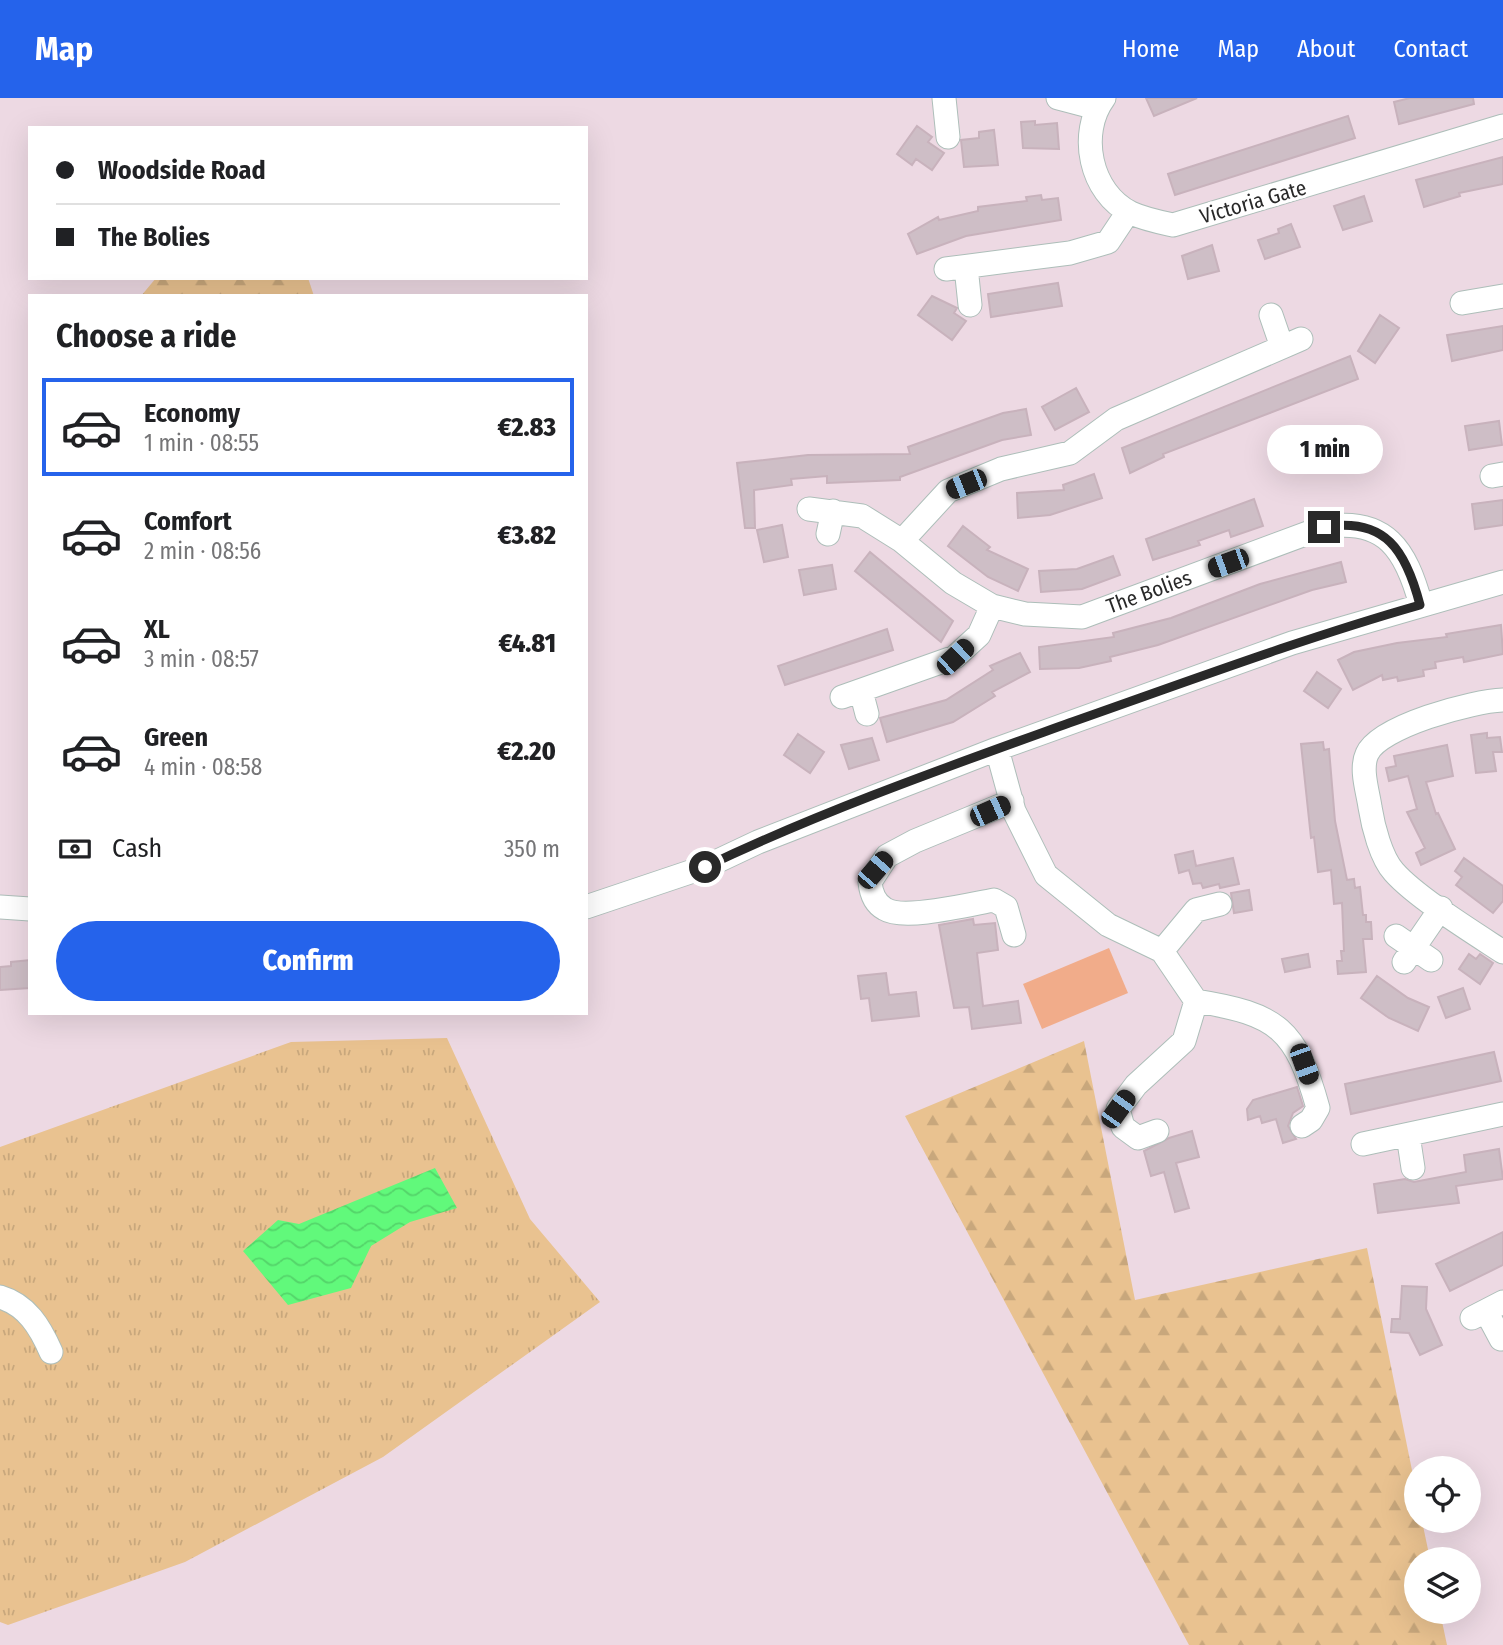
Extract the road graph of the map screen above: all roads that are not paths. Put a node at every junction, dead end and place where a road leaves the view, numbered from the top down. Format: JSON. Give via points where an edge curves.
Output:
{"nodes":[{"id":1,"x":1058,"y":98,"type":"edge"},
{"id":2,"x":939,"y":99,"type":"edge"},
{"id":3,"x":1100,"y":103,"type":"edge"},
{"id":4,"x":1503,"y":126,"type":"edge"},
{"id":5,"x":947,"y":137,"type":"dead end"},
{"id":6,"x":1128,"y":212,"type":"junction"},
{"id":7,"x":1470,"y":293,"type":"dead end"},
{"id":8,"x":1503,"y":296,"type":"edge"},
{"id":9,"x":970,"y":305,"type":"dead end"},
{"id":10,"x":1271,"y":315,"type":"dead end"},
{"id":11,"x":809,"y":509,"type":"dead end"},
{"id":12,"x":833,"y":511,"type":"junction"},
{"id":13,"x":828,"y":534,"type":"dead end"},
{"id":14,"x":902,"y":541,"type":"junction"},
{"id":15,"x":1503,"y":582,"type":"edge"},
{"id":16,"x":1420,"y":605,"type":"junction"},
{"id":17,"x":992,"y":606,"type":"junction"},
{"id":18,"x":1503,"y":700,"type":"edge"},
{"id":19,"x":867,"y":714,"type":"dead end"},
{"id":20,"x":998,"y":749,"type":"junction"},
{"id":21,"x":1012,"y":801,"type":"junction"},
{"id":22,"x":1220,"y":904,"type":"dead end"},
{"id":23,"x":588,"y":905,"type":"edge"},
{"id":24,"x":0,"y":907,"type":"edge"},
{"id":25,"x":1441,"y":908,"type":"junction"},
{"id":26,"x":28,"y":909,"type":"edge"},
{"id":27,"x":1014,"y":935,"type":"dead end"},
{"id":28,"x":1500,"y":944,"type":"edge"},
{"id":29,"x":1162,"y":951,"type":"junction"},
{"id":30,"x":1411,"y":952,"type":"dead end"},
{"id":31,"x":1196,"y":1002,"type":"junction"},
{"id":32,"x":1503,"y":1114,"type":"edge"},
{"id":33,"x":1302,"y":1126,"type":"dead end"},
{"id":34,"x":1157,"y":1131,"type":"dead end"},
{"id":35,"x":1408,"y":1135,"type":"junction"},
{"id":36,"x":1363,"y":1144,"type":"dead end"},
{"id":37,"x":1413,"y":1168,"type":"dead end"},
{"id":38,"x":0,"y":1297,"type":"edge"},
{"id":39,"x":1487,"y":1310,"type":"edge"},
{"id":40,"x":1501,"y":1339,"type":"dead end"},
{"id":41,"x":51,"y":1352,"type":"dead end"}],
"edges":[{"from":1,"to":3,"type":"street"},
{"from":2,"to":5,"type":"street"},
{"from":3,"to":6,"type":"street","name":"Victoria Gate","via":[[1089,133],[1091,159],[1101,185]]},
{"from":4,"to":6,"type":"street","name":"Victoria Gate","via":[[1173,225]]},
{"from":6,"to":9,"type":"street","via":[[1108,242],[1070,253],[956,268]]},
{"from":7,"to":8,"type":"street"},
{"from":10,"to":14,"type":"street","via":[[1292,343],[1116,419],[1070,453],[1001,469],[948,491]]},
{"from":11,"to":12,"type":"street","name":"The Bolies"},
{"from":12,"to":13,"type":"street"},
{"from":12,"to":14,"type":"street","name":"The Bolies","via":[[862,516]]},
{"from":14,"to":17,"type":"street","name":"The Bolies","via":[[953,583]]},
{"from":15,"to":16,"type":"street"},
{"from":16,"to":17,"type":"street","name":"The Bolies","via":[[1402,554],[1382,533],[1344,524],[1324,527],[1082,617],[1025,614]]},
{"from":16,"to":20,"type":"street","via":[[1292,643]]},
{"from":17,"to":19,"type":"street","via":[[979,635],[955,657],[852,694]]},
{"from":18,"to":25,"type":"street","via":[[1426,718],[1385,734],[1368,751],[1364,763],[1373,822],[1392,870]]},
{"from":20,"to":21,"type":"street"},
{"from":20,"to":23,"type":"street","via":[[705,867]]},
{"from":21,"to":27,"type":"street","via":[[887,856],[870,882],[872,895],[887,911],[906,914],[994,900],[1006,907]]},
{"from":21,"to":29,"type":"street","via":[[1046,875],[1108,925]]},
{"from":22,"to":29,"type":"street","via":[[1196,910]]},
{"from":24,"to":26,"type":"street"},
{"from":25,"to":28,"type":"street"},
{"from":25,"to":30,"type":"street"},
{"from":29,"to":31,"type":"street"},
{"from":31,"to":33,"type":"street","via":[[1227,1006],[1281,1028],[1293,1042],[1318,1108]]},
{"from":31,"to":34,"type":"street","via":[[1184,1041],[1136,1085],[1118,1109],[1123,1127],[1138,1138]]},
{"from":32,"to":35,"type":"street"},
{"from":35,"to":36,"type":"street"},
{"from":35,"to":37,"type":"street"},
{"from":38,"to":41,"type":"street","via":[[24,1309]]},
{"from":39,"to":40,"type":"street"}]}
